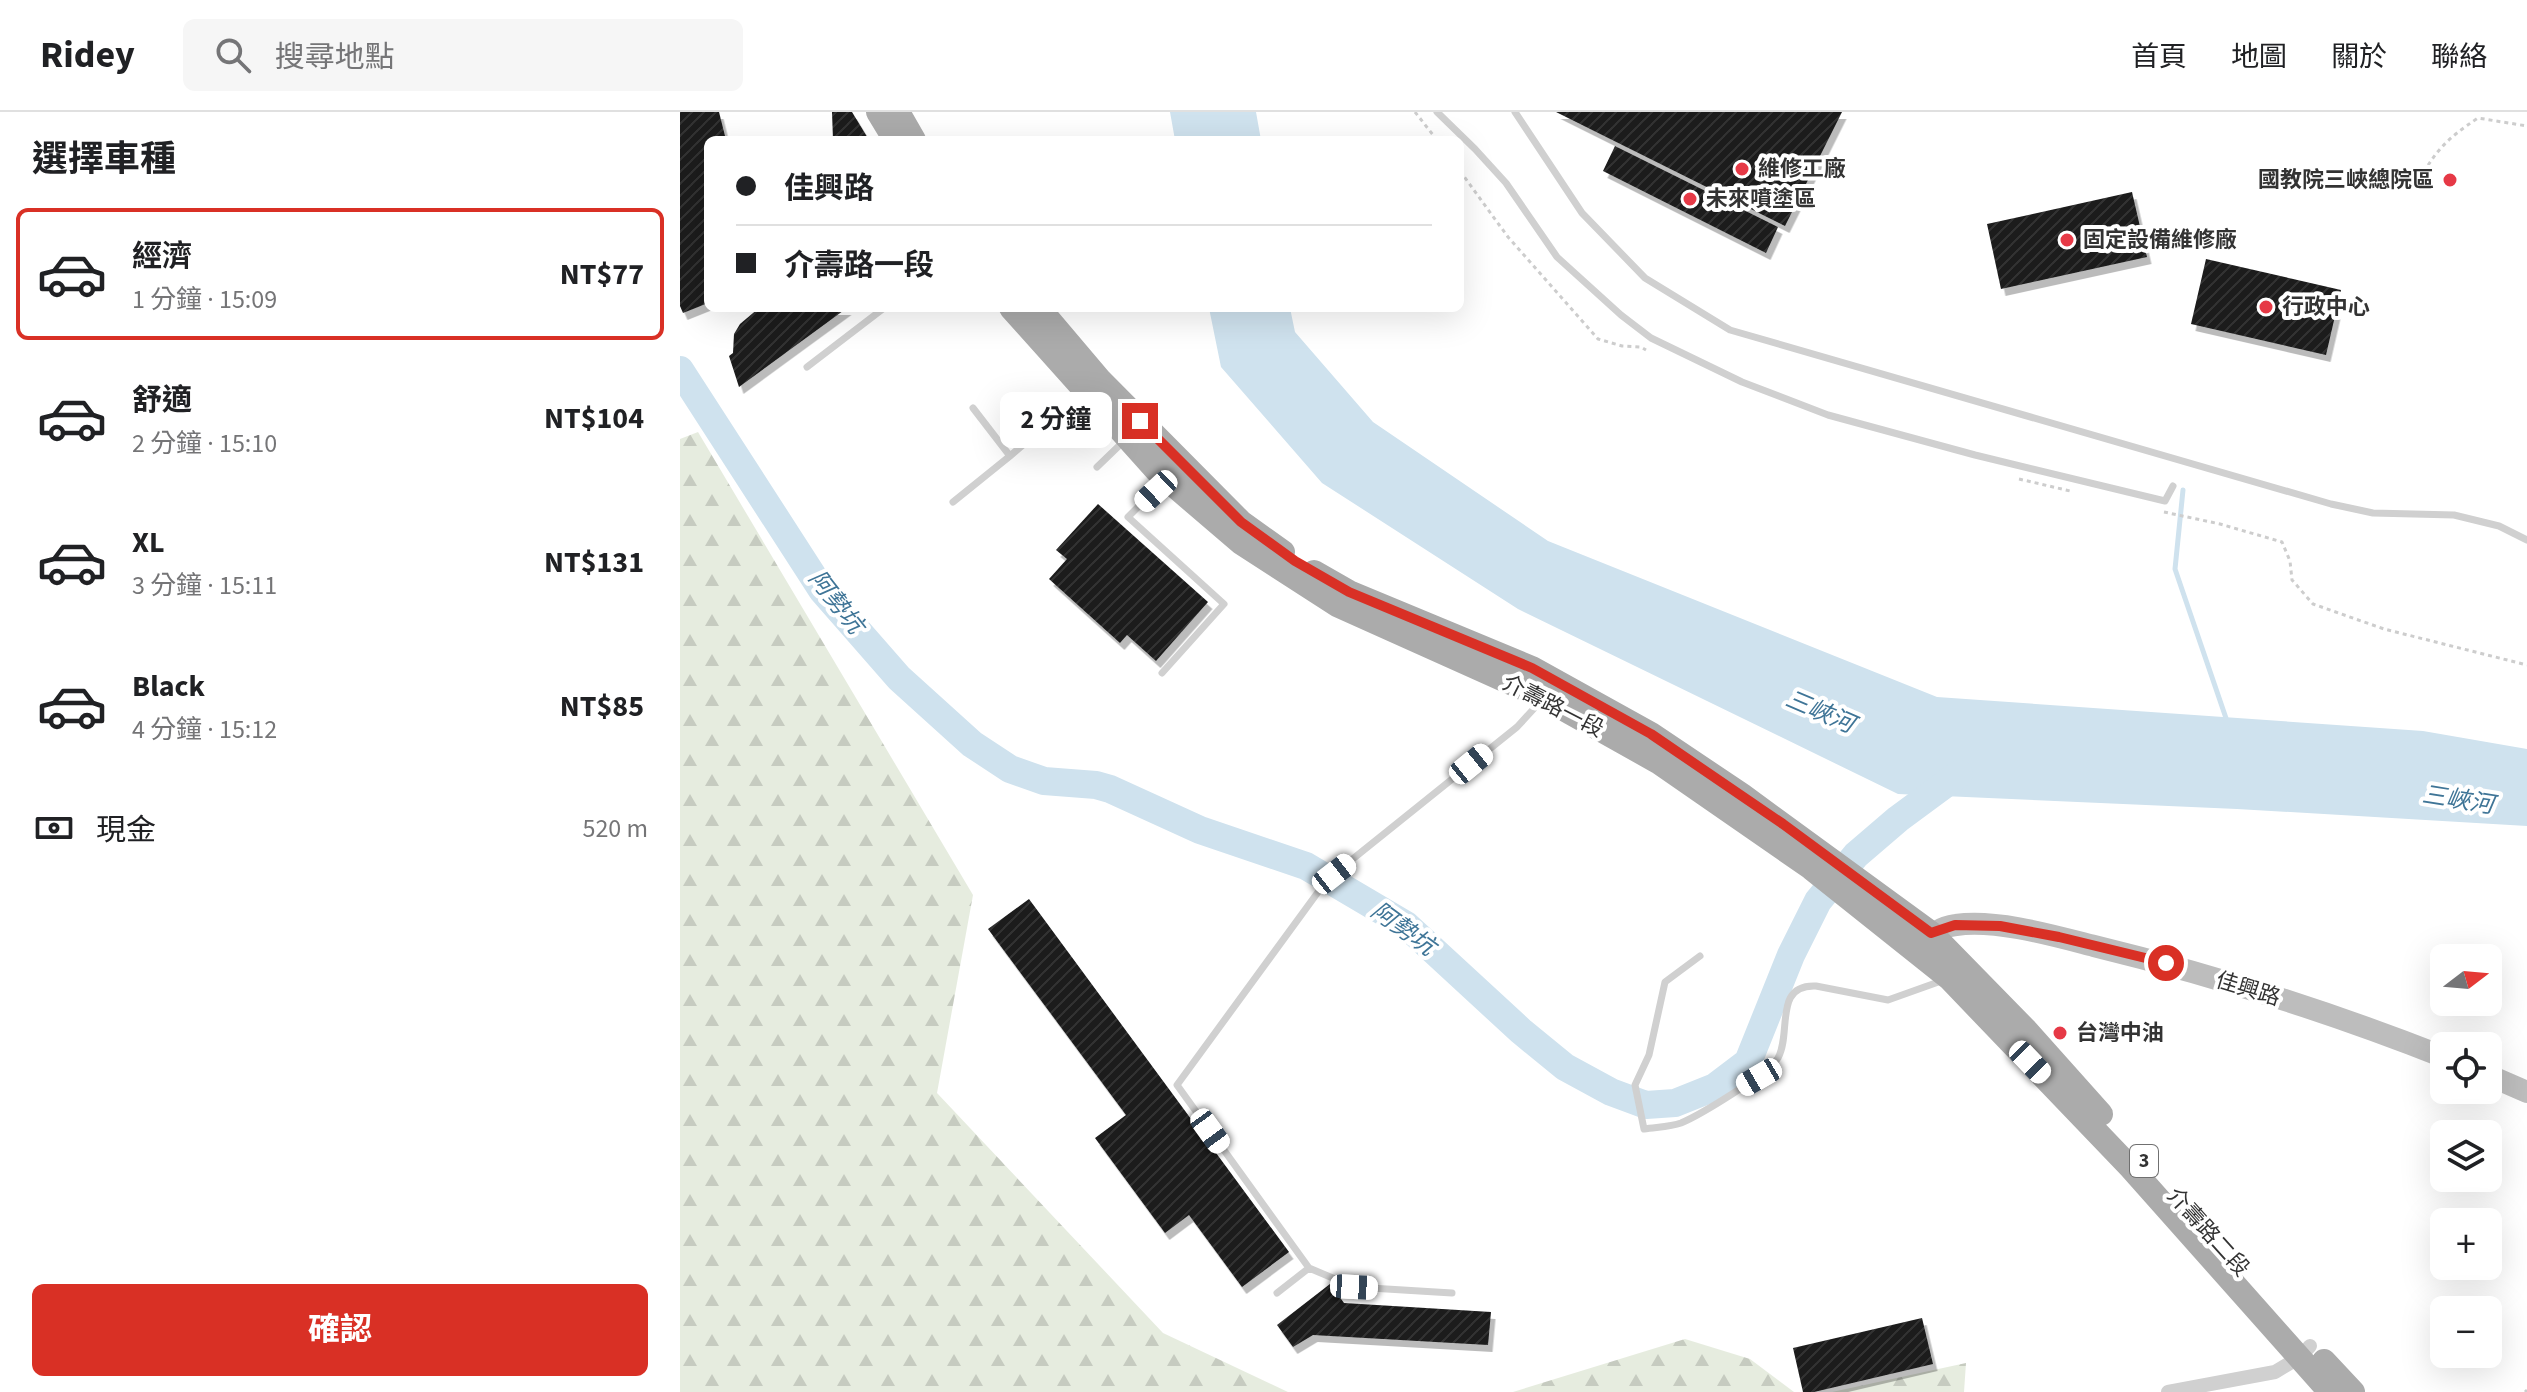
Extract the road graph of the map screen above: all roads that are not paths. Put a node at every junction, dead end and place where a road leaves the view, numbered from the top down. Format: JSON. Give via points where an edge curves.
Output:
{"nodes":[{"id":1,"x":878,"y":112,"type":"edge"},
{"id":2,"x":898,"y":112,"type":"edge"},
{"id":3,"x":1437,"y":112,"type":"edge"},
{"id":4,"x":1515,"y":112,"type":"edge"},
{"id":5,"x":893,"y":136,"type":"edge"},
{"id":6,"x":912,"y":136,"type":"edge"},
{"id":7,"x":1462,"y":136,"type":"edge"},
{"id":8,"x":1464,"y":138,"type":"edge"},
{"id":9,"x":879,"y":312,"type":"edge"},
{"id":10,"x":1015,"y":312,"type":"edge"},
{"id":11,"x":1042,"y":312,"type":"edge"},
{"id":12,"x":807,"y":367,"type":"dead end"},
{"id":13,"x":1092,"y":386,"type":"junction"},
{"id":14,"x":973,"y":408,"type":"dead end"},
{"id":15,"x":1127,"y":438,"type":"junction"},
{"id":16,"x":1010,"y":456,"type":"junction"},
{"id":17,"x":1097,"y":467,"type":"dead end"},
{"id":18,"x":1165,"y":478,"type":"junction"},
{"id":19,"x":2173,"y":486,"type":"dead end"},
{"id":20,"x":953,"y":502,"type":"dead end"},
{"id":21,"x":2527,"y":540,"type":"edge"},
{"id":22,"x":1162,"y":673,"type":"dead end"},
{"id":23,"x":1548,"y":689,"type":"junction"},
{"id":24,"x":1874,"y":904,"type":"junction"},
{"id":25,"x":1931,"y":933,"type":"junction"},
{"id":26,"x":1917,"y":955,"type":"junction"},
{"id":27,"x":1700,"y":956,"type":"dead end"},
{"id":28,"x":1949,"y":978,"type":"junction"},
{"id":29,"x":2430,"y":1052,"type":"edge"},
{"id":30,"x":2502,"y":1081,"type":"edge"},
{"id":31,"x":2527,"y":1092,"type":"edge"},
{"id":32,"x":1309,"y":1268,"type":"junction"},
{"id":33,"x":1277,"y":1293,"type":"dead end"},
{"id":34,"x":1452,"y":1293,"type":"dead end"},
{"id":35,"x":2305,"y":1352,"type":"junction"},
{"id":36,"x":2168,"y":1392,"type":"edge"},
{"id":37,"x":2330,"y":1392,"type":"edge"},
{"id":38,"x":2353,"y":1392,"type":"edge"}],
"edges":[{"from":1,"to":5,"type":"main road"},
{"from":2,"to":6,"type":"main road"},
{"from":3,"to":7,"type":"lane"},
{"from":4,"to":21,"type":"lane","via":[[1582,213],[1645,278],[1730,330],[2331,504],[2373,513],[2454,515],[2499,526]]},
{"from":8,"to":19,"type":"lane","via":[[1506,183],[1557,257],[1651,338],[1742,382],[1828,415],[2165,501]]},
{"from":9,"to":12,"type":"lane"},
{"from":10,"to":13,"type":"main road","name":"介壽路一段","number":"3"},
{"from":11,"to":13,"type":"main road","name":"介壽路一段","number":"3"},
{"from":13,"to":15,"type":"main road","name":"介壽路一段","number":"3"},
{"from":13,"to":16,"type":"lane"},
{"from":13,"to":23,"type":"main road","name":"介壽路一段","number":"3","via":[[1241,522],[1295,561],[1349,592],[1518,662]]},
{"from":14,"to":16,"type":"lane"},
{"from":15,"to":17,"type":"lane"},
{"from":15,"to":18,"type":"main road","name":"介壽路一段","number":"3"},
{"from":16,"to":20,"type":"lane"},
{"from":18,"to":22,"type":"lane","via":[[1128,517],[1224,604]]},
{"from":18,"to":23,"type":"main road","name":"介壽路一段","number":"3","via":[[1241,543],[1337,605]]},
{"from":23,"to":24,"type":"main road","name":"介壽路一段","number":"3","via":[[1818,861]]},
{"from":23,"to":32,"type":"lane","via":[[1517,727],[1334,874],[1177,1085]]},
{"from":24,"to":25,"type":"main road","name":"介壽路一段","number":"3"},
{"from":24,"to":26,"type":"main road","name":"介壽路一段","number":"3"},
{"from":25,"to":26,"type":"street"},
{"from":25,"to":29,"type":"street","name":"佳興路","via":[[1955,925],[2000,926],[2059,937],[2166,963]]},
{"from":25,"to":35,"type":"main road","name":"介壽路二段","number":"3","via":[[2026,1030]]},
{"from":26,"to":28,"type":"main road","name":"介壽路二段","number":"3"},
{"from":27,"to":28,"type":"lane","via":[[1665,982],[1649,1055],[1635,1085],[1644,1129],[1679,1124],[1759,1077],[1778,1057],[1787,1005],[1805,985],[1888,1000]]},
{"from":28,"to":35,"type":"main road","name":"介壽路二段","number":"3"},
{"from":30,"to":31,"type":"street"},
{"from":32,"to":33,"type":"lane"},
{"from":32,"to":34,"type":"lane","via":[[1354,1287]]},
{"from":35,"to":36,"type":"street","via":[[2275,1372]]},
{"from":35,"to":37,"type":"main road","name":"介壽路二段","number":"3"},
{"from":35,"to":38,"type":"main road","name":"介壽路二段","number":"3"}]}
